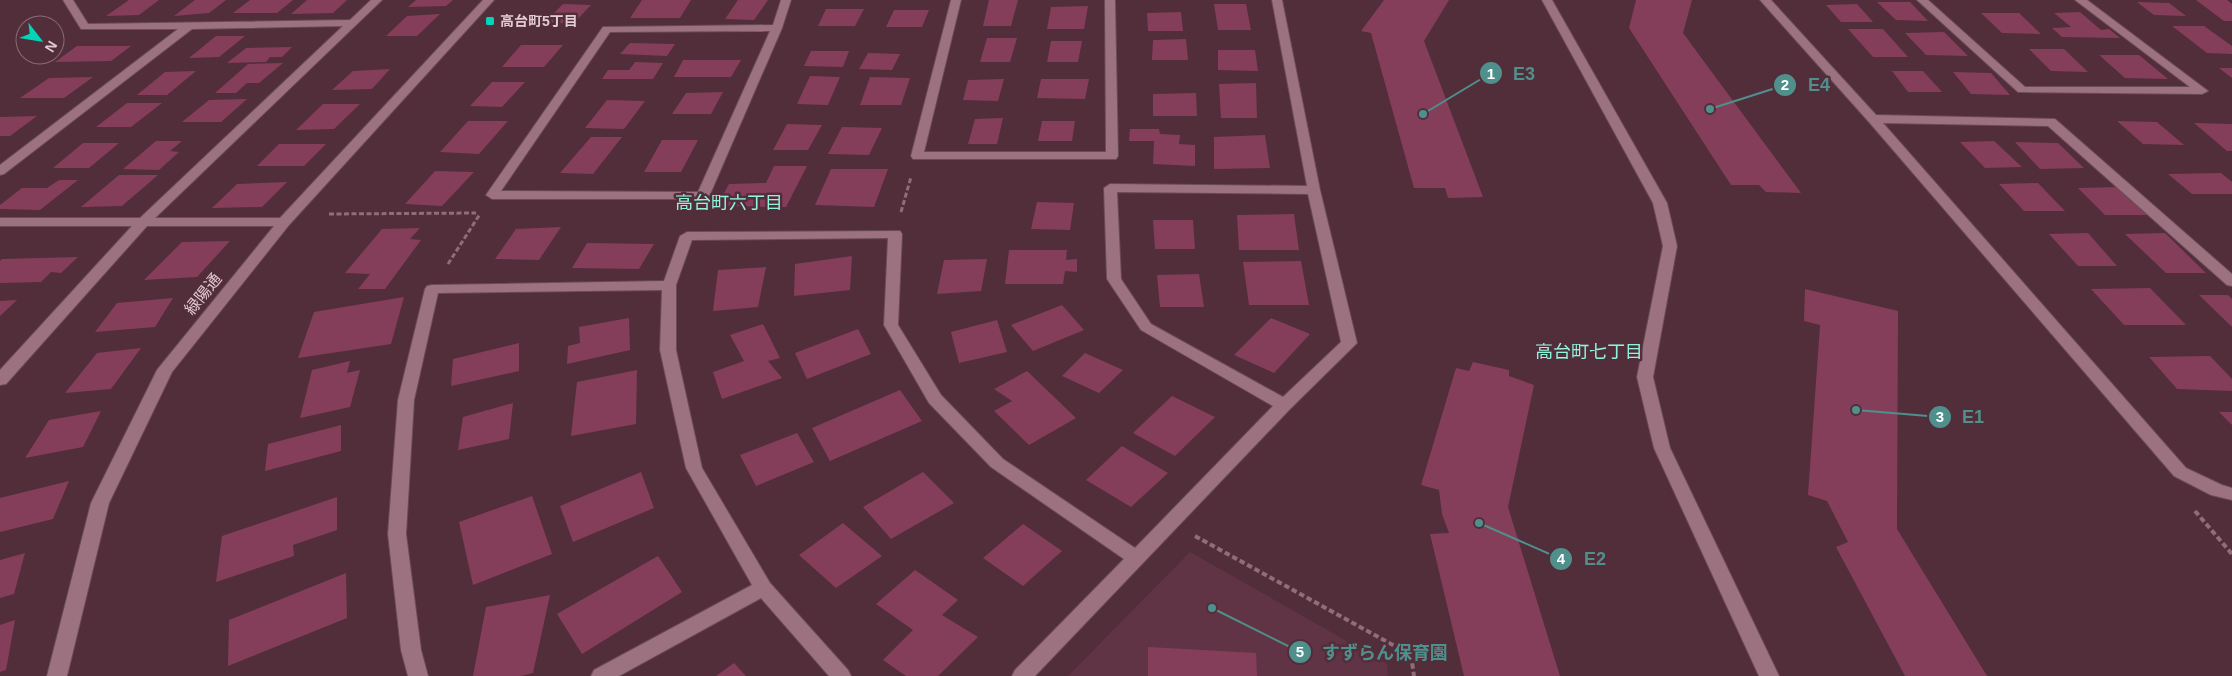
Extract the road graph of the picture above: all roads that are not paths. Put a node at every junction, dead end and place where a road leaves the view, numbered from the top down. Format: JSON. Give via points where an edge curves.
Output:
{"nodes":[{"id":1,"x":68,"y":0,"type":"edge"},
{"id":2,"x":377,"y":0,"type":"edge"},
{"id":3,"x":489,"y":0,"type":"edge"},
{"id":4,"x":786,"y":0,"type":"edge"},
{"id":5,"x":956,"y":0,"type":"edge"},
{"id":6,"x":1110,"y":0,"type":"edge"},
{"id":7,"x":1277,"y":0,"type":"edge"},
{"id":8,"x":1547,"y":0,"type":"edge"},
{"id":9,"x":1765,"y":0,"type":"edge"},
{"id":10,"x":1922,"y":0,"type":"edge"},
{"id":11,"x":2080,"y":0,"type":"edge"},
{"id":12,"x":352,"y":23,"type":"junction"},
{"id":13,"x":190,"y":25,"type":"junction"},
{"id":14,"x":777,"y":28,"type":"junction"},
{"id":15,"x":1873,"y":119,"type":"junction"},
{"id":16,"x":0,"y":171,"type":"edge"},
{"id":17,"x":1314,"y":190,"type":"junction"},
{"id":18,"x":0,"y":222,"type":"edge"},
{"id":19,"x":143,"y":222,"type":"junction"},
{"id":20,"x":284,"y":222,"type":"junction"},
{"id":21,"x":2232,"y":282,"type":"edge"},
{"id":22,"x":669,"y":286,"type":"junction"},
{"id":23,"x":0,"y":380,"type":"edge"},
{"id":24,"x":1284,"y":405,"type":"junction"},
{"id":25,"x":2232,"y":494,"type":"edge"},
{"id":26,"x":1136,"y":558,"type":"junction"},
{"id":27,"x":763,"y":588,"type":"junction"},
{"id":28,"x":57,"y":676,"type":"edge"},
{"id":29,"x":418,"y":676,"type":"edge"},
{"id":30,"x":601,"y":676,"type":"edge"},
{"id":31,"x":841,"y":676,"type":"edge"},
{"id":32,"x":1022,"y":676,"type":"edge"},
{"id":33,"x":1769,"y":676,"type":"edge"}],
"edges":[{"from":1,"to":13,"type":"street","via":[[85,27]]},
{"from":2,"to":12,"type":"street"},
{"from":3,"to":20,"type":"street","name":"緑陽通"},
{"from":4,"to":14,"type":"street"},
{"from":5,"to":6,"type":"street","via":[[917,156],[1112,156]]},
{"from":7,"to":17,"type":"street"},
{"from":8,"to":33,"type":"street","via":[[1660,203],[1670,246],[1645,377],[1662,448]]},
{"from":9,"to":15,"type":"street"},
{"from":10,"to":11,"type":"street","via":[[2022,90],[2202,91]]},
{"from":12,"to":13,"type":"street"},
{"from":12,"to":19,"type":"street"},
{"from":13,"to":16,"type":"street"},
{"from":14,"to":14,"type":"street","via":[[607,29],[492,195],[704,196]]},
{"from":15,"to":21,"type":"street","via":[[2050,122]]},
{"from":15,"to":25,"type":"street","via":[[2180,472]]},
{"from":17,"to":24,"type":"street","via":[[1349,343]]},
{"from":17,"to":24,"type":"street","via":[[1110,188],[1114,278],[1146,327]]},
{"from":18,"to":19,"type":"street"},
{"from":19,"to":20,"type":"street"},
{"from":19,"to":23,"type":"street"},
{"from":20,"to":28,"type":"street","name":"緑陽通","via":[[164,370],[100,503]]},
{"from":22,"to":26,"type":"street","via":[[687,236],[895,234],[891,325],[935,398],[997,462]]},
{"from":22,"to":27,"type":"street","via":[[668,350],[694,468]]},
{"from":22,"to":29,"type":"street","via":[[432,289],[406,400],[398,534],[411,650]]},
{"from":24,"to":26,"type":"street"},
{"from":26,"to":32,"type":"street"},
{"from":27,"to":30,"type":"street"},
{"from":27,"to":31,"type":"street"}]}
